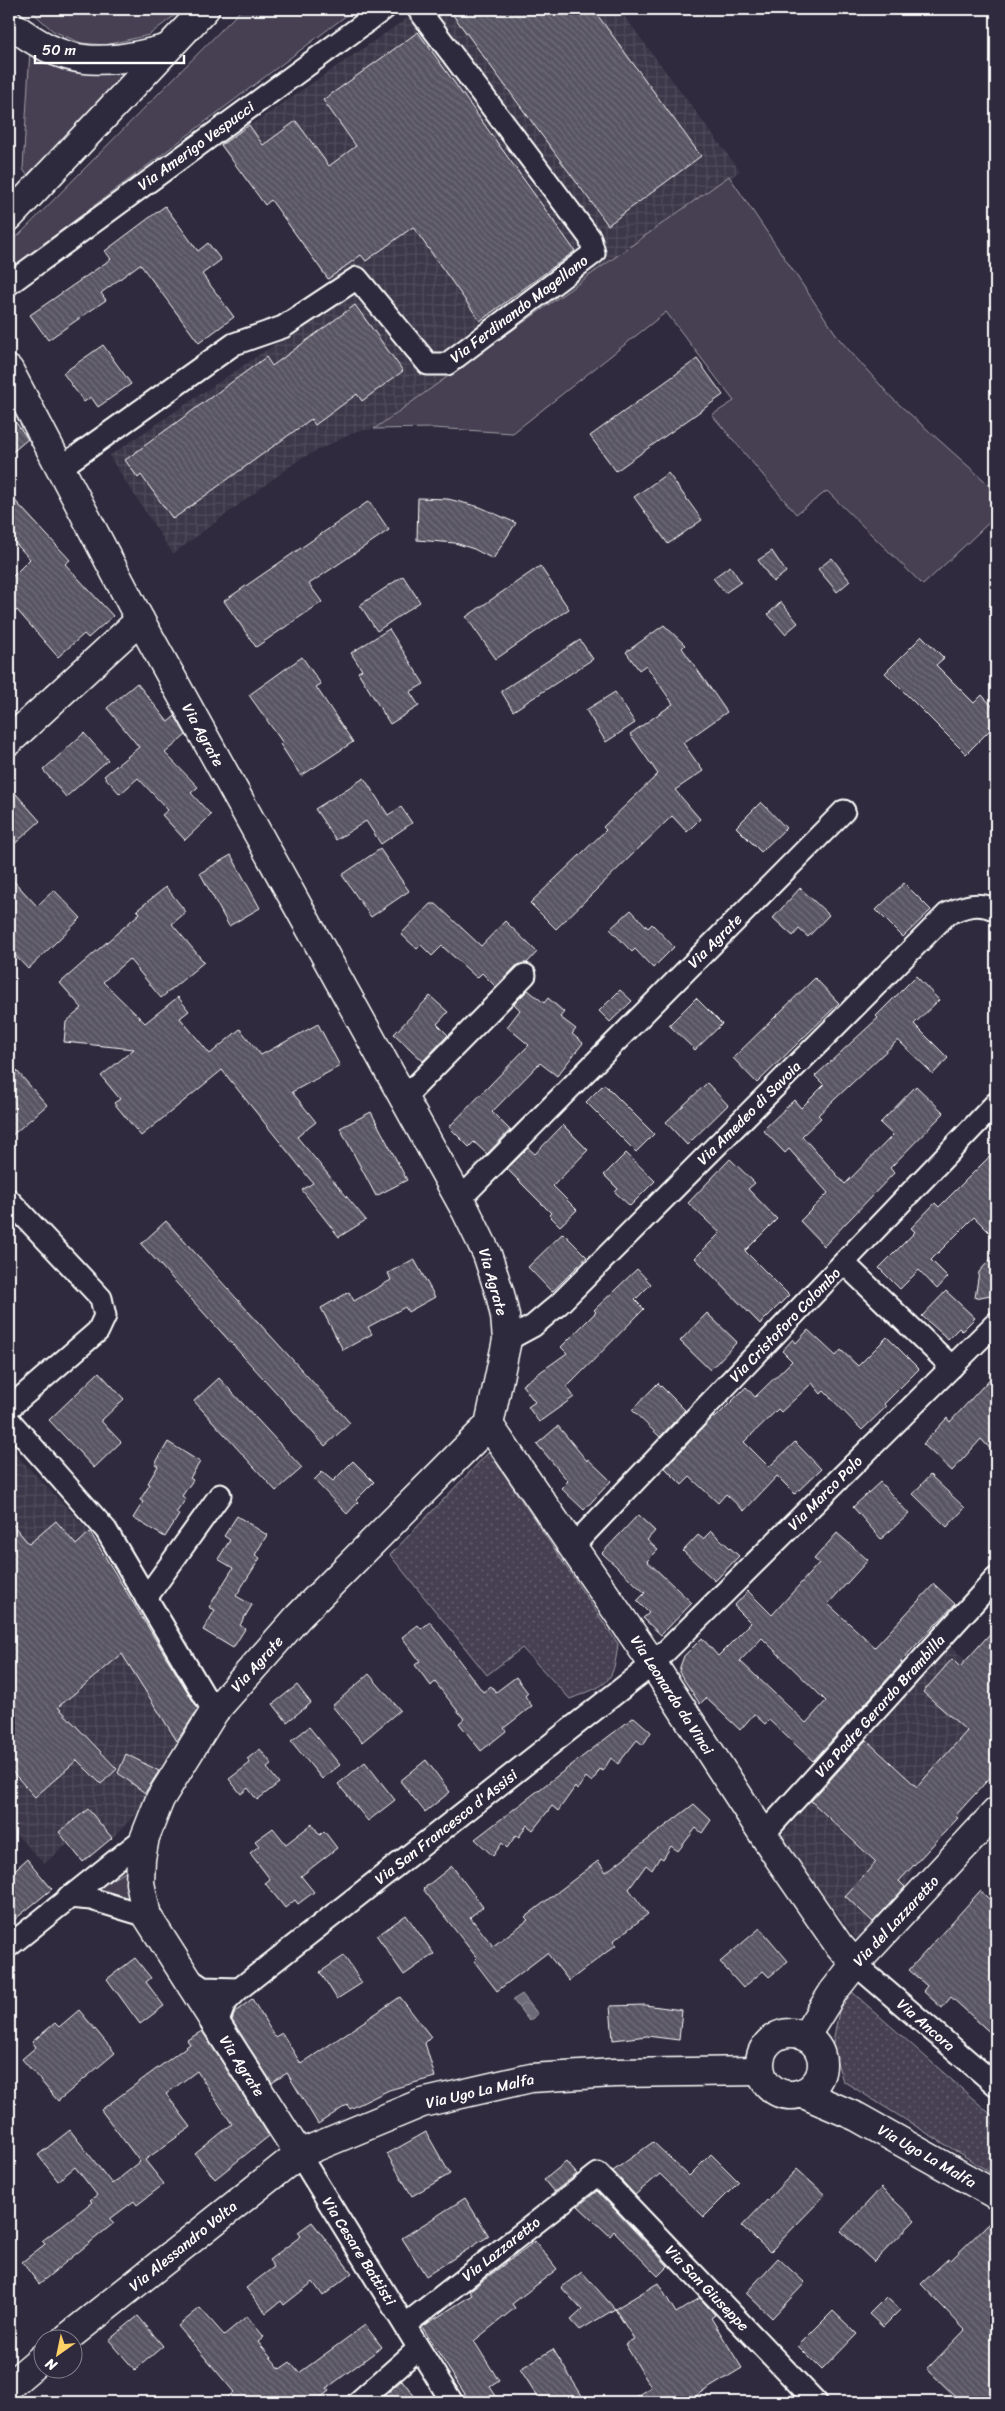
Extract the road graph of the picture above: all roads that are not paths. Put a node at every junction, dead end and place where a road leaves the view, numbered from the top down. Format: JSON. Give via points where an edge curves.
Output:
{"nodes":[{"id":1,"x":205,"y":9,"type":"edge"},
{"id":2,"x":384,"y":9,"type":"edge"},
{"id":3,"x":418,"y":9,"type":"edge"},
{"id":4,"x":9,"y":24,"type":"edge"},
{"id":5,"x":165,"y":48,"type":"junction"},
{"id":6,"x":9,"y":217,"type":"edge"},
{"id":7,"x":9,"y":284,"type":"edge"},
{"id":8,"x":9,"y":370,"type":"edge"},
{"id":9,"x":60,"y":468,"type":"junction"},
{"id":10,"x":140,"y":620,"type":"junction"},
{"id":11,"x":9,"y":741,"type":"edge"},
{"id":12,"x":844,"y":811,"type":"dead end"},
{"id":13,"x":996,"y":910,"type":"edge"},
{"id":14,"x":525,"y":975,"type":"dead end"},
{"id":15,"x":404,"y":1098,"type":"junction"},
{"id":16,"x":996,"y":1103,"type":"edge"},
{"id":17,"x":460,"y":1199,"type":"junction"},
{"id":18,"x":9,"y":1200,"type":"edge"},
{"id":19,"x":844,"y":1263,"type":"junction"},
{"id":20,"x":996,"y":1323,"type":"edge"},
{"id":21,"x":507,"y":1340,"type":"junction"},
{"id":22,"x":952,"y":1366,"type":"junction"},
{"id":23,"x":9,"y":1408,"type":"edge"},
{"id":24,"x":9,"y":1420,"type":"edge"},
{"id":25,"x":489,"y":1425,"type":"junction"},
{"id":26,"x":220,"y":1495,"type":"dead end"},
{"id":27,"x":573,"y":1546,"type":"junction"},
{"id":28,"x":996,"y":1578,"type":"edge"},
{"id":29,"x":146,"y":1598,"type":"junction"},
{"id":30,"x":653,"y":1664,"type":"junction"},
{"id":31,"x":214,"y":1712,"type":"junction"},
{"id":32,"x":996,"y":1812,"type":"edge"},
{"id":33,"x":763,"y":1835,"type":"junction"},
{"id":34,"x":145,"y":1837,"type":"junction"},
{"id":35,"x":68,"y":1898,"type":"junction"},
{"id":36,"x":147,"y":1916,"type":"junction"},
{"id":37,"x":9,"y":1946,"type":"edge"},
{"id":38,"x":855,"y":1964,"type":"junction"},
{"id":39,"x":184,"y":1976,"type":"junction"},
{"id":40,"x":239,"y":1989,"type":"junction"},
{"id":41,"x":216,"y":2026,"type":"junction"},
{"id":42,"x":805,"y":2037,"type":"junction"},
{"id":43,"x":760,"y":2071,"type":"junction"},
{"id":44,"x":821,"y":2072,"type":"junction"},
{"id":45,"x":996,"y":2085,"type":"edge"},
{"id":46,"x":801,"y":2093,"type":"junction"},
{"id":47,"x":857,"y":2116,"type":"junction"},
{"id":48,"x":299,"y":2154,"type":"junction"},
{"id":49,"x":598,"y":2174,"type":"joint"},
{"id":50,"x":996,"y":2196,"type":"edge"},
{"id":51,"x":404,"y":2325,"type":"junction"},
{"id":52,"x":80,"y":2328,"type":"edge"},
{"id":53,"x":418,"y":2349,"type":"junction"},
{"id":54,"x":32,"y":2366,"type":"edge"},
{"id":55,"x":9,"y":2386,"type":"edge"},
{"id":56,"x":358,"y":2402,"type":"edge"},
{"id":57,"x":452,"y":2402,"type":"edge"},
{"id":58,"x":816,"y":2402,"type":"edge"}],
"edges":[{"from":1,"to":5,"type":"main road"},
{"from":2,"to":7,"type":"street","name":"Via Amerigo Vespucci"},
{"from":3,"to":9,"type":"street","name":"Via Ferdinando Magellano","via":[[590,238],[594,253],[447,364],[428,364],[357,278],[283,327],[234,344]]},
{"from":4,"to":5,"type":"main road","via":[[50,50],[80,59],[114,60]]},
{"from":5,"to":6,"type":"main road"},
{"from":8,"to":9,"type":"main road","name":"Via Agrate"},
{"from":9,"to":10,"type":"main road","name":"Via Agrate"},
{"from":10,"to":11,"type":"main road"},
{"from":10,"to":15,"type":"main road","name":"Via Agrate"},
{"from":12,"to":17,"type":"street","name":"Via Agrate"},
{"from":13,"to":21,"type":"street","name":"Via Amedeo di Savoia","via":[[986,905],[964,906],[947,914],[559,1304],[533,1326]]},
{"from":14,"to":15,"type":"street"},
{"from":15,"to":17,"type":"main road","name":"Via Agrate"},
{"from":16,"to":19,"type":"street","name":"Via Cristoforo Colombo"},
{"from":17,"to":21,"type":"main road","name":"Via Agrate","via":[[492,1270]]},
{"from":18,"to":23,"type":"street","via":[[101,1298],[105,1316],[98,1331]]},
{"from":19,"to":22,"type":"street"},
{"from":19,"to":27,"type":"street","name":"Via Cristoforo Colombo"},
{"from":20,"to":22,"type":"street","name":"Via Marco Polo"},
{"from":21,"to":25,"type":"main road","name":"Via Agrate"},
{"from":22,"to":30,"type":"street","name":"Via Marco Polo"},
{"from":24,"to":29,"type":"street","via":[[106,1530]]},
{"from":25,"to":27,"type":"main road","name":"Via Leonardo da Vinci"},
{"from":25,"to":31,"type":"main road","name":"Via Agrate","via":[[298,1618]]},
{"from":26,"to":29,"type":"street"},
{"from":27,"to":30,"type":"main road","name":"Via Leonardo da Vinci"},
{"from":28,"to":33,"type":"street","name":"Via Padre Gerardo Brambilla"},
{"from":29,"to":31,"type":"street"},
{"from":30,"to":33,"type":"main road","name":"Via Leonardo da Vinci"},
{"from":30,"to":40,"type":"street","name":"Via San Francesco d'Assisi"},
{"from":31,"to":34,"type":"main road","name":"Via Agrate","via":[[160,1799]]},
{"from":32,"to":38,"type":"main road","name":"Via del Lazzaretto"},
{"from":33,"to":38,"type":"main road","name":"Via Leonardo da Vinci"},
{"from":34,"to":35,"type":"street"},
{"from":34,"to":36,"type":"main road","name":"Via Agrate","via":[[140,1884]]},
{"from":35,"to":36,"type":"street","via":[[90,1899]]},
{"from":35,"to":37,"type":"street"},
{"from":36,"to":39,"type":"main road","name":"Via Agrate"},
{"from":38,"to":42,"type":"main road","name":"Via del Lazzaretto"},
{"from":38,"to":45,"type":"street","name":"Via Ancora"},
{"from":39,"to":40,"type":"street","via":[[203,1988]]},
{"from":39,"to":41,"type":"main road","name":"Via Agrate"},
{"from":40,"to":41,"type":"street","name":"Via San Francesco d'Assisi","via":[[225,2003]]},
{"from":41,"to":48,"type":"main road","name":"Via Agrate"},
{"from":42,"to":43,"type":"main road","via":[[785,2034],[768,2043],[762,2051]]},
{"from":42,"to":44,"type":"main road","name":"Via Ugo La Malfa","via":[[819,2051]]},
{"from":43,"to":46,"type":"main road","name":"Via Ugo La Malfa","via":[[764,2081],[781,2094]]},
{"from":43,"to":48,"type":"main road","name":"Via Ugo La Malfa","via":[[531,2078],[422,2103]]},
{"from":44,"to":46,"type":"main road","via":[[810,2088]]},
{"from":44,"to":47,"type":"main road","name":"Via Ugo La Malfa"},
{"from":46,"to":47,"type":"main road","name":"Via Ugo La Malfa"},
{"from":47,"to":50,"type":"main road","name":"Via Ugo La Malfa"},
{"from":48,"to":51,"type":"street","name":"Via Cesare Battisti"},
{"from":48,"to":52,"type":"main road","name":"Via Alessandro Volta"},
{"from":49,"to":51,"type":"street","name":"Via Lazzaretto"},
{"from":49,"to":58,"type":"street","name":"Via San Giuseppe"},
{"from":51,"to":53,"type":"street","name":"Via Cesare Battisti"},
{"from":53,"to":56,"type":"street"},
{"from":53,"to":57,"type":"street","name":"Via Cesare Battisti"},
{"from":54,"to":55,"type":"main road"}]}
